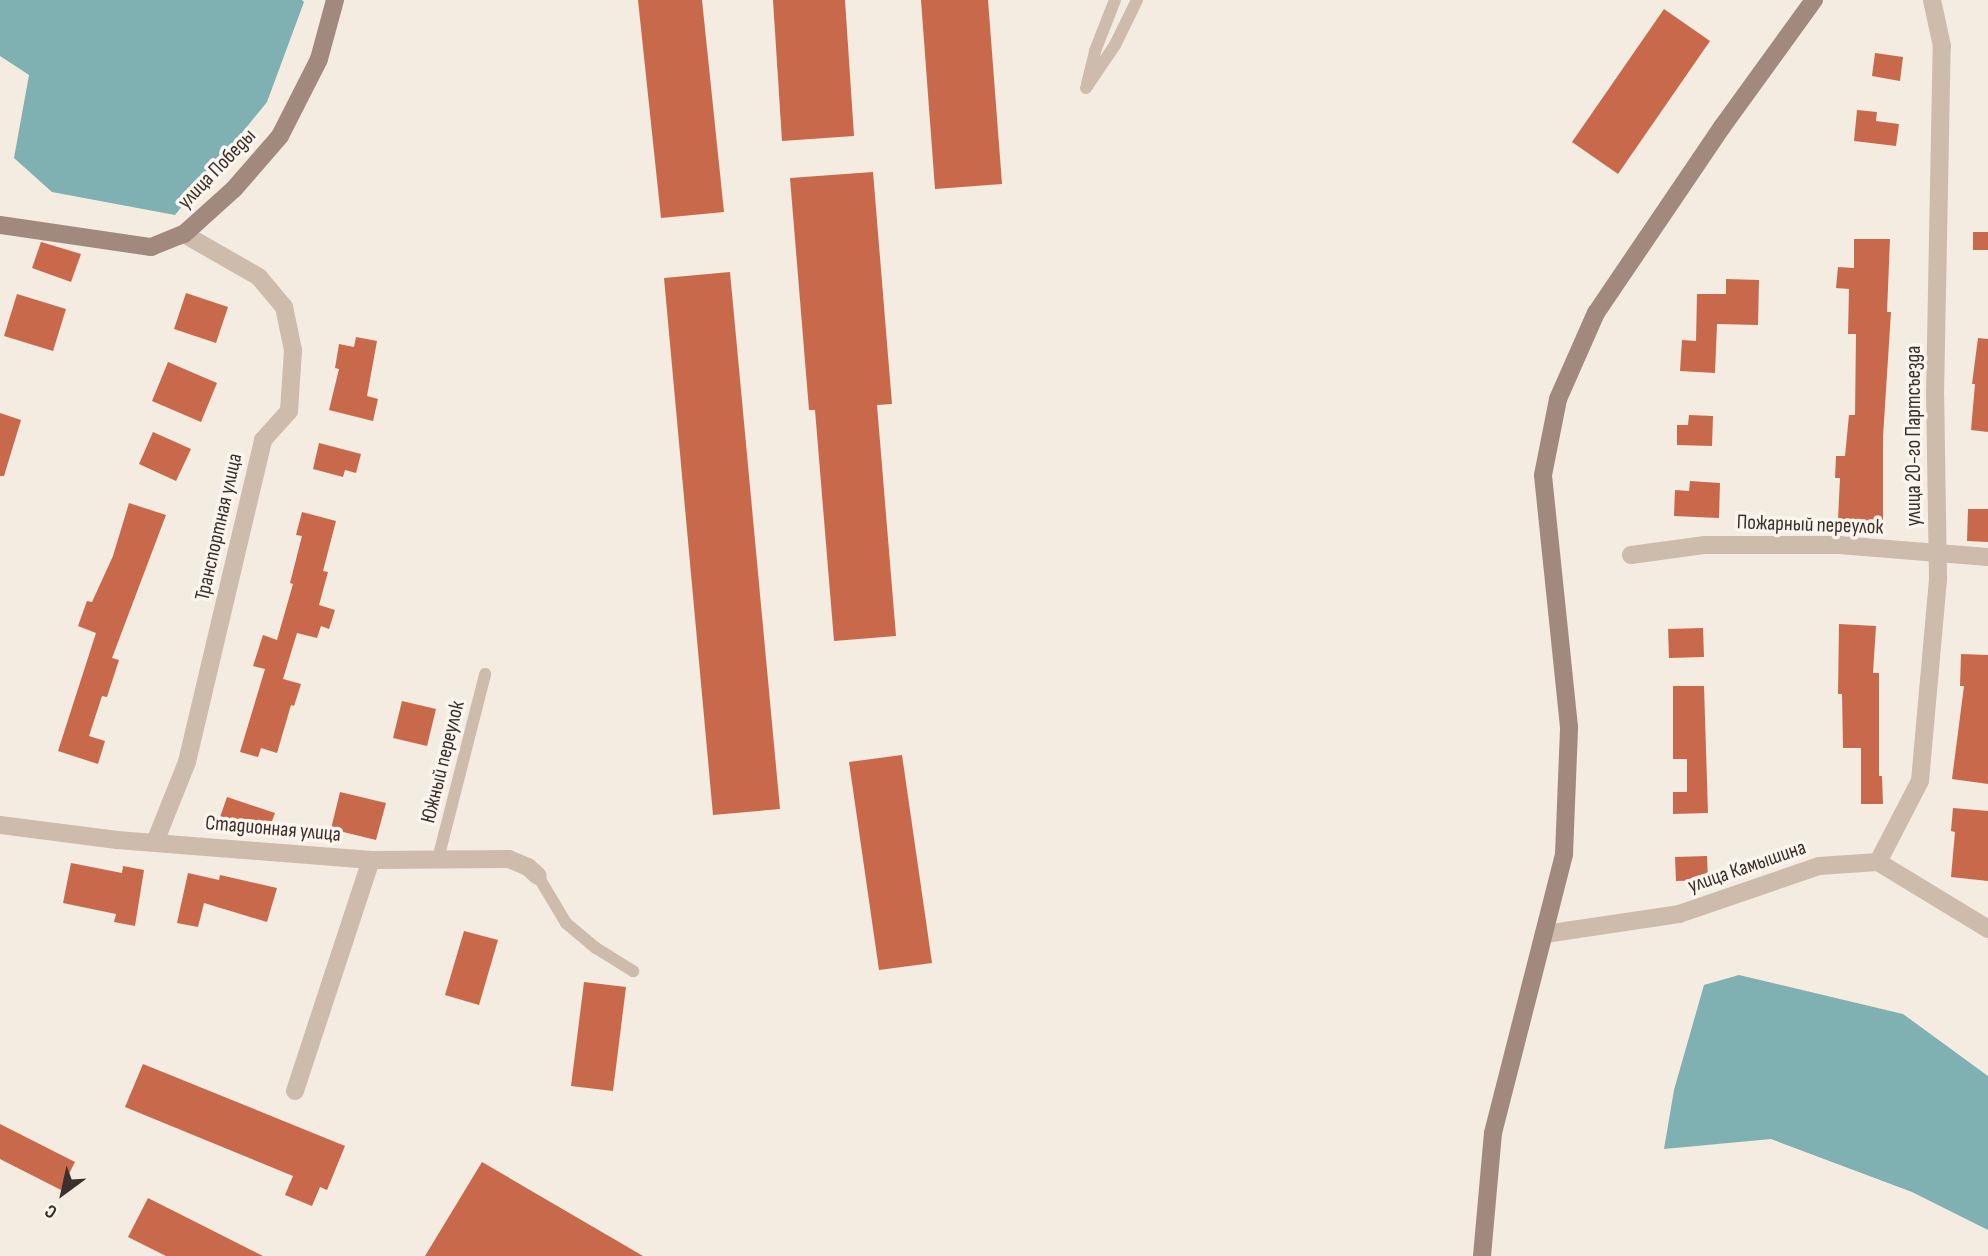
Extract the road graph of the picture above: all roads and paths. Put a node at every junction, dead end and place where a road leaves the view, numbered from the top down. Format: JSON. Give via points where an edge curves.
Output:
{"nodes":[{"id":1,"x":335,"y":0,"type":"edge"},
{"id":2,"x":1115,"y":0,"type":"edge"},
{"id":3,"x":1138,"y":0,"type":"edge"},
{"id":4,"x":1814,"y":0,"type":"edge"},
{"id":5,"x":1933,"y":0,"type":"edge"},
{"id":6,"x":0,"y":225,"type":"edge"},
{"id":7,"x":184,"y":234,"type":"junction"},
{"id":8,"x":1631,"y":555,"type":"dead end"},
{"id":9,"x":1938,"y":555,"type":"junction"},
{"id":10,"x":1988,"y":557,"type":"edge"},
{"id":11,"x":485,"y":674,"type":"dead end"},
{"id":12,"x":0,"y":825,"type":"edge"},
{"id":13,"x":155,"y":842,"type":"junction"},
{"id":14,"x":371,"y":859,"type":"junction"},
{"id":15,"x":438,"y":859,"type":"junction"},
{"id":16,"x":1878,"y":862,"type":"junction"},
{"id":17,"x":538,"y":876,"type":"joint"},
{"id":18,"x":1988,"y":929,"type":"edge"},
{"id":19,"x":1545,"y":934,"type":"junction"},
{"id":20,"x":634,"y":971,"type":"dead end"},
{"id":21,"x":295,"y":1091,"type":"dead end"},
{"id":22,"x":1482,"y":1256,"type":"edge"}],
"edges":[{"from":1,"to":7,"type":"street","name":"улица Победы","via":[[319,59],[280,136],[234,188]]},
{"from":2,"to":3,"type":"lane","via":[[1086,88]]},
{"from":4,"to":19,"type":"street","via":[[1596,313],[1558,399],[1543,475],[1569,727],[1564,855]]},
{"from":5,"to":9,"type":"street","name":"улица 20-го Партсъезда","via":[[1941,46],[1935,395]]},
{"from":6,"to":7,"type":"street","name":"улица Победы","via":[[151,247]]},
{"from":7,"to":13,"type":"street","name":"Транспортная улица","via":[[259,277],[284,307],[293,350],[289,411],[263,440],[187,762]]},
{"from":8,"to":9,"type":"street","name":"Пожарный переулок","via":[[1705,545],[1839,545]]},
{"from":9,"to":10,"type":"street","name":"Пожарный переулок"},
{"from":9,"to":16,"type":"street","name":"улица 20-го Партсъезда","via":[[1920,781]]},
{"from":11,"to":15,"type":"lane","name":"Южный переулок"},
{"from":12,"to":13,"type":"street","name":"Стадионная улица"},
{"from":13,"to":14,"type":"street","name":"Стадионная улица"},
{"from":14,"to":15,"type":"street","name":"Стадионная улица"},
{"from":14,"to":21,"type":"street"},
{"from":15,"to":17,"type":"street","name":"Стадионная улица","via":[[509,859]]},
{"from":16,"to":18,"type":"street"},
{"from":16,"to":19,"type":"street","name":"улица Камышина","via":[[1819,866],[1679,914]]},
{"from":17,"to":20,"type":"lane","via":[[566,923]]},
{"from":19,"to":22,"type":"street","via":[[1493,1133]]}]}
